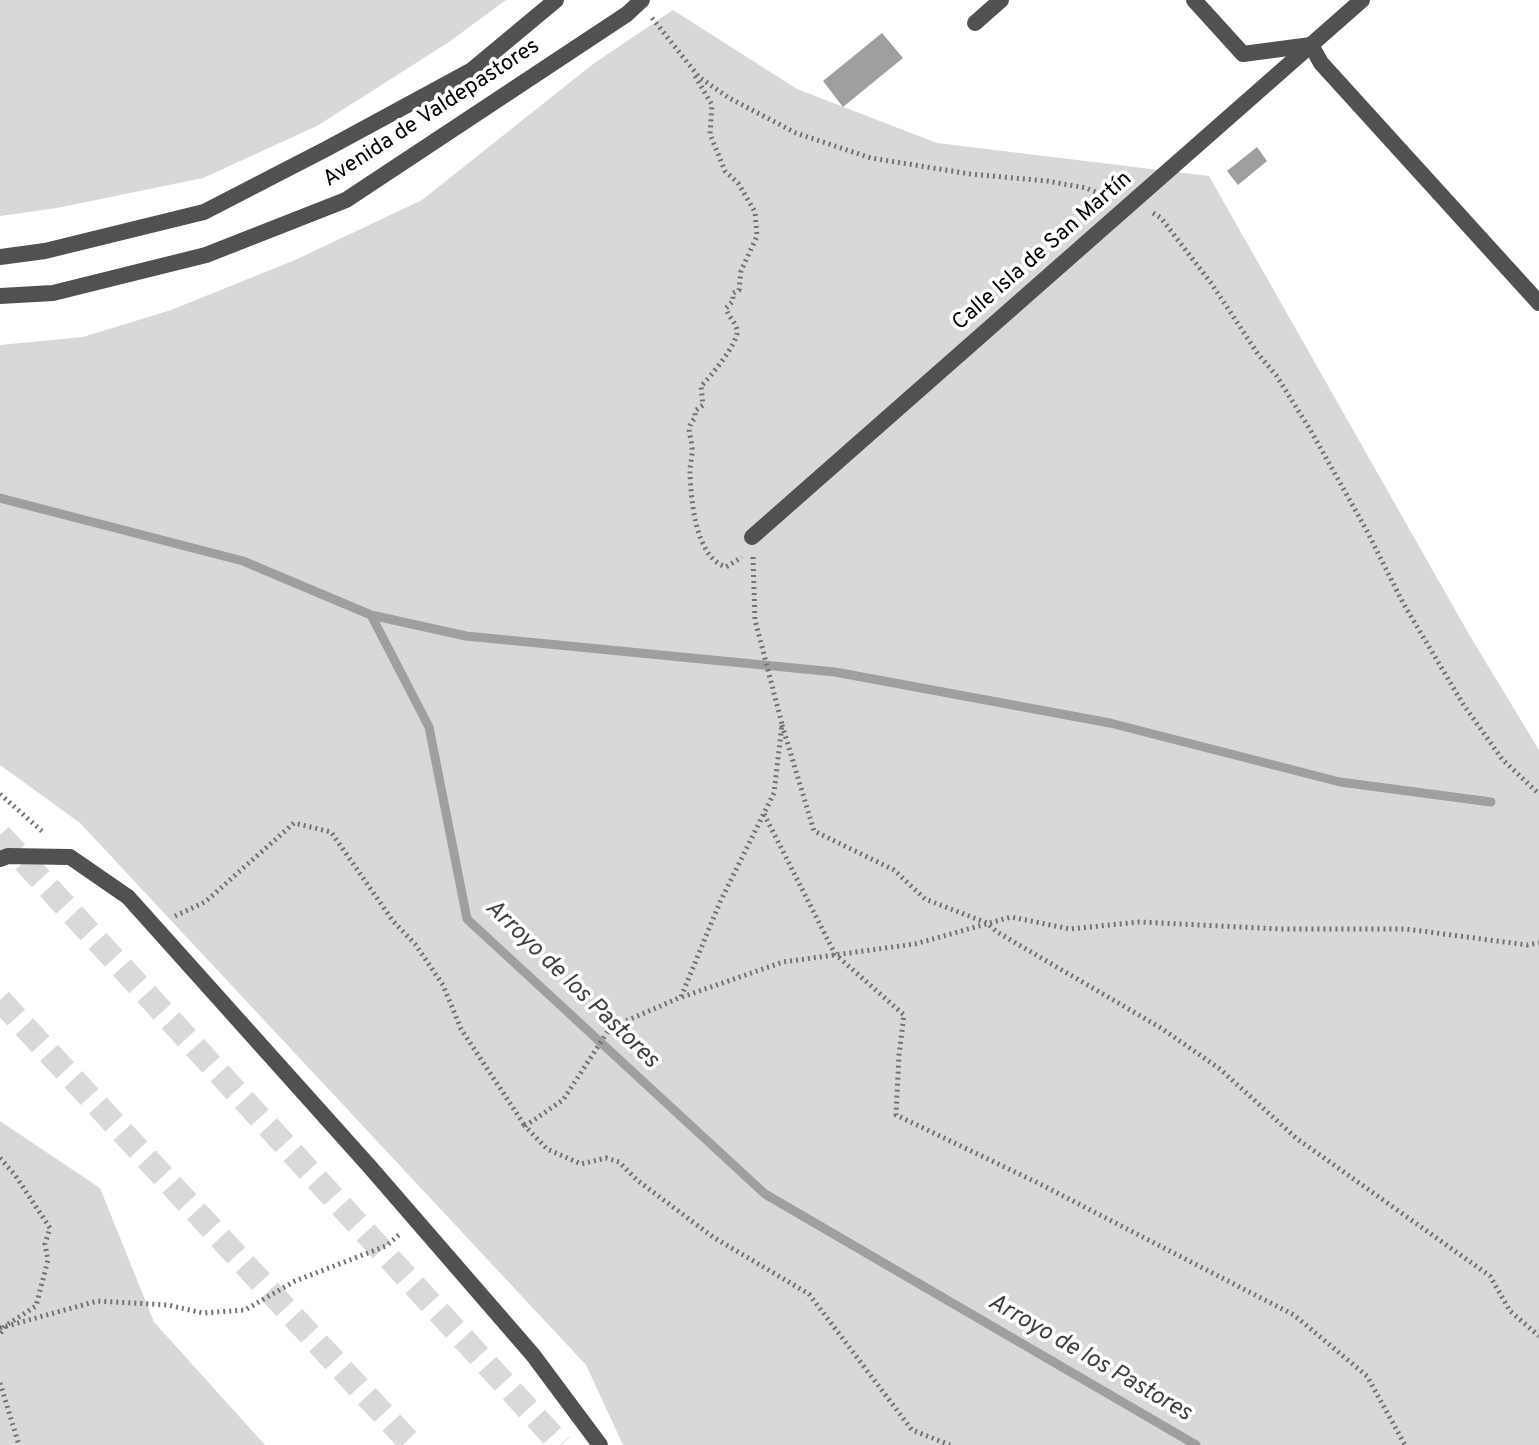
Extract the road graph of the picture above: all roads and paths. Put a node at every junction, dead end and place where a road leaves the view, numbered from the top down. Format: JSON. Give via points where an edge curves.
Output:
{"nodes":[{"id":1,"x":556,"y":0,"type":"edge"},
{"id":2,"x":1001,"y":0,"type":"edge"},
{"id":3,"x":1194,"y":0,"type":"edge"},
{"id":4,"x":1362,"y":0,"type":"edge"},
{"id":5,"x":640,"y":2,"type":"edge"},
{"id":6,"x":975,"y":23,"type":"dead end"},
{"id":7,"x":1311,"y":45,"type":"junction"},
{"id":8,"x":686,"y":62,"type":"junction"},
{"id":9,"x":1131,"y":204,"type":"junction"},
{"id":10,"x":0,"y":257,"type":"edge"},
{"id":11,"x":0,"y":296,"type":"edge"},
{"id":12,"x":1539,"y":303,"type":"edge"},
{"id":13,"x":752,"y":537,"type":"dead end"},
{"id":14,"x":778,"y":709,"type":"junction"},
{"id":15,"x":0,"y":794,"type":"edge"},
{"id":16,"x":1539,"y":794,"type":"edge"},
{"id":17,"x":764,"y":814,"type":"junction"},
{"id":18,"x":70,"y":857,"type":"junction"},
{"id":19,"x":0,"y":859,"type":"edge"},
{"id":20,"x":165,"y":920,"type":"dead end"},
{"id":21,"x":987,"y":923,"type":"junction"},
{"id":22,"x":1539,"y":943,"type":"edge"},
{"id":23,"x":835,"y":954,"type":"junction"},
{"id":24,"x":681,"y":997,"type":"junction"},
{"id":25,"x":525,"y":1126,"type":"junction"},
{"id":26,"x":0,"y":1158,"type":"edge"},
{"id":27,"x":415,"y":1220,"type":"junction"},
{"id":28,"x":2,"y":1327,"type":"edge"},
{"id":29,"x":0,"y":1334,"type":"edge"},
{"id":30,"x":1539,"y":1336,"type":"edge"},
{"id":31,"x":0,"y":1383,"type":"edge"},
{"id":32,"x":19,"y":1445,"type":"edge"},
{"id":33,"x":600,"y":1445,"type":"edge"},
{"id":34,"x":950,"y":1445,"type":"edge"},
{"id":35,"x":1405,"y":1445,"type":"edge"}],
"edges":[{"from":1,"to":10,"type":"street","name":"Avenida de Valdepastores","via":[[472,70],[204,212]]},
{"from":2,"to":6,"type":"street"},
{"from":3,"to":7,"type":"street","via":[[1243,54]]},
{"from":4,"to":7,"type":"street","name":"Calle Isla de San Martín"},
{"from":5,"to":8,"type":"path"},
{"from":5,"to":11,"type":"street","name":"Avenida de Valdepastores","via":[[346,200],[206,255],[53,293]]},
{"from":7,"to":9,"type":"street","name":"Calle Isla de San Martín"},
{"from":7,"to":12,"type":"street","via":[[1321,63]]},
{"from":8,"to":9,"type":"path","via":[[699,77],[745,107],[796,133],[871,158],[1047,181]]},
{"from":8,"to":14,"type":"path","via":[[712,105],[710,134],[725,171],[749,199],[758,227],[739,290],[726,308],[738,336],[701,386],[703,405],[695,411],[688,432],[692,500],[699,535],[717,564],[726,567],[753,553],[755,620]]},
{"from":9,"to":13,"type":"street","name":"Calle Isla de San Martín"},
{"from":9,"to":16,"type":"path","via":[[1161,218],[1276,375],[1463,704],[1502,759]]},
{"from":14,"to":17,"type":"path","via":[[782,724],[774,793]]},
{"from":14,"to":21,"type":"path","via":[[814,831],[894,870],[925,899]]},
{"from":15,"to":18,"type":"path"},
{"from":17,"to":23,"type":"path"},
{"from":17,"to":24,"type":"path"},
{"from":18,"to":19,"type":"street"},
{"from":18,"to":27,"type":"street","via":[[128,897]]},
{"from":20,"to":25,"type":"path","via":[[205,902],[294,823],[331,832],[443,985],[461,1029]]},
{"from":21,"to":22,"type":"path","via":[[1011,917],[1070,929],[1139,922],[1406,929]]},
{"from":21,"to":23,"type":"path","via":[[915,944]]},
{"from":21,"to":30,"type":"path","via":[[1220,1069],[1296,1138],[1490,1276],[1510,1311]]},
{"from":23,"to":24,"type":"path","via":[[783,962]]},
{"from":23,"to":35,"type":"path","via":[[904,1015],[896,1115],[1294,1315],[1367,1376]]},
{"from":24,"to":25,"type":"path","via":[[610,1028],[563,1100]]},
{"from":25,"to":34,"type":"path","via":[[547,1149],[581,1164],[606,1158],[619,1162],[713,1237],[809,1294],[912,1430]]},
{"from":26,"to":28,"type":"path","via":[[50,1228],[36,1306]]},
{"from":27,"to":28,"type":"path","via":[[386,1246],[295,1281],[245,1310],[203,1313],[168,1305],[97,1301]]},
{"from":27,"to":33,"type":"street","via":[[533,1355]]},
{"from":28,"to":29,"type":"path"},
{"from":31,"to":32,"type":"path"}]}
